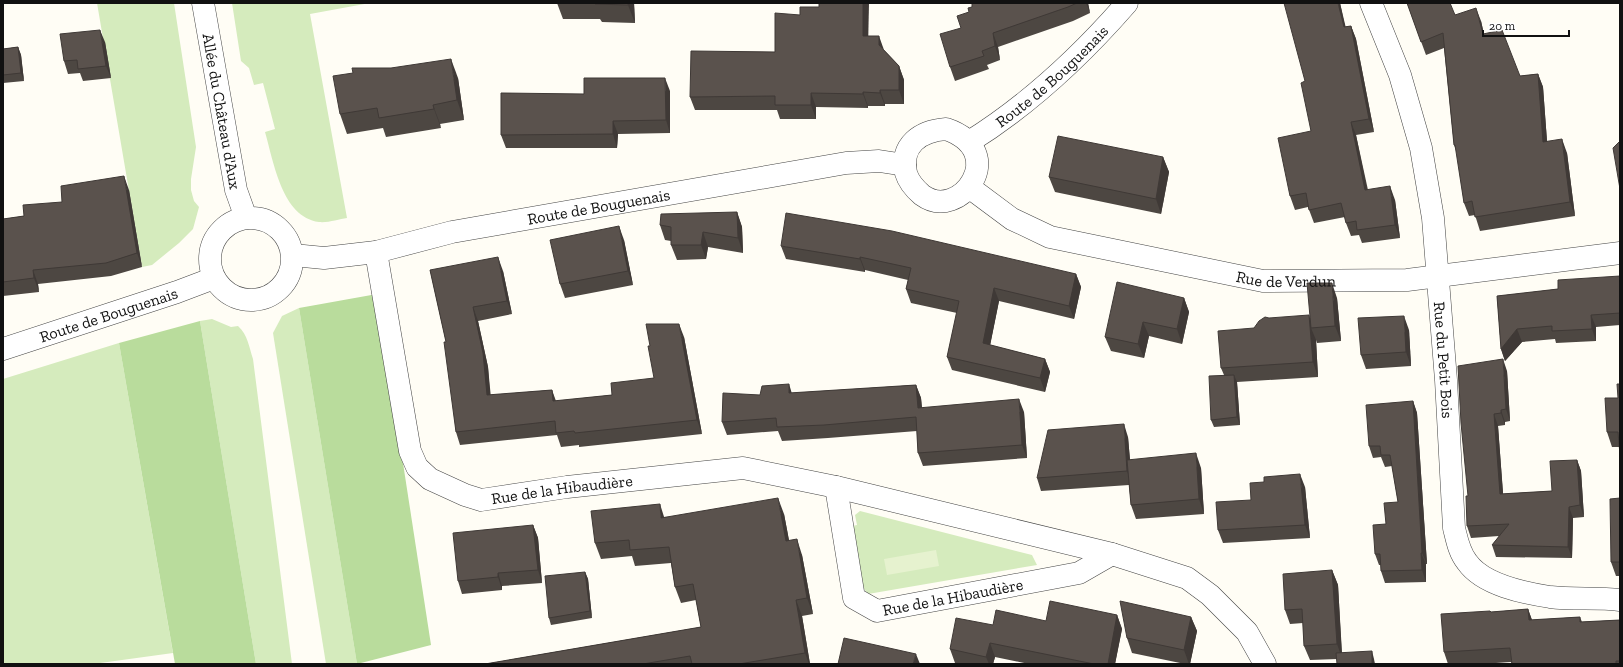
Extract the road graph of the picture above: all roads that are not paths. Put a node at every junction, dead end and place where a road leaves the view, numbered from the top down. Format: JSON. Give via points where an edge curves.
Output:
{"nodes":[{"id":1,"x":203,"y":3,"type":"edge"},
{"id":2,"x":1127,"y":3,"type":"edge"},
{"id":3,"x":1371,"y":3,"type":"edge"},
{"id":4,"x":969,"y":142,"type":"junction"},
{"id":5,"x":905,"y":165,"type":"junction"},
{"id":6,"x":969,"y":187,"type":"junction"},
{"id":7,"x":246,"y":218,"type":"junction"},
{"id":8,"x":376,"y":252,"type":"junction"},
{"id":9,"x":1620,"y":253,"type":"edge"},
{"id":10,"x":293,"y":255,"type":"junction"},
{"id":11,"x":1438,"y":276,"type":"junction"},
{"id":12,"x":214,"y":278,"type":"junction"},
{"id":13,"x":3,"y":349,"type":"edge"},
{"id":14,"x":836,"y":487,"type":"junction"},
{"id":15,"x":1112,"y":554,"type":"junction"},
{"id":16,"x":1620,"y":600,"type":"edge"},
{"id":17,"x":1265,"y":664,"type":"edge"}],
"edges":[{"from":1,"to":7,"type":"street","name":"Allée du Château d'Aux","via":[[236,190]]},
{"from":2,"to":4,"type":"street","name":"Route de Bouguenais","via":[[1055,78]]},
{"from":3,"to":11,"type":"street","name":"Rue du Petit Bois","via":[[1400,74],[1421,148],[1435,229]]},
{"from":4,"to":5,"type":"street","via":[[959,133],[946,129],[932,130],[920,136],[910,146],[904,158]]},
{"from":4,"to":6,"type":"street","via":[[975,152],[977,165]]},
{"from":5,"to":6,"type":"street","via":[[914,189],[927,198],[942,201],[957,197]]},
{"from":5,"to":8,"type":"street","name":"Route de Bouguenais","via":[[880,161],[846,163],[452,232]]},
{"from":6,"to":11,"type":"street","name":"Rue de Verdun","via":[[1012,219],[1050,237],[1263,280],[1407,280]]},
{"from":7,"to":10,"type":"street","via":[[273,223],[285,234]]},
{"from":7,"to":12,"type":"street","via":[[231,223],[213,242],[210,264]]},
{"from":8,"to":10,"type":"street","name":"Route de Bouguenais","via":[[324,258]]},
{"from":8,"to":14,"type":"street","name":"Rue de la Hibaudière","via":[[410,451],[417,467],[430,479],[481,500],[742,468]]},
{"from":9,"to":11,"type":"street","name":"Rue de Verdun"},
{"from":10,"to":12,"type":"street","via":[[290,274],[282,288],[258,300],[237,298],[226,292]]},
{"from":11,"to":16,"type":"street","name":"Rue du Petit Bois","via":[[1454,528],[1461,552],[1475,571],[1507,588],[1550,597]]},
{"from":12,"to":13,"type":"street","name":"Route de Bouguenais"},
{"from":14,"to":15,"type":"street","name":"Rue de la Hibaudière"},
{"from":14,"to":15,"type":"street","name":"Rue de la Hibaudière","via":[[854,598],[877,611],[1080,573]]},
{"from":15,"to":17,"type":"street","name":"Rue de la Hibaudière","via":[[1187,578],[1210,595],[1247,632]]}]}
